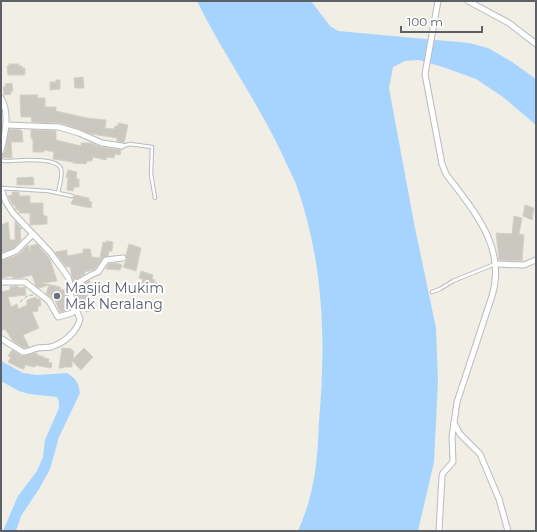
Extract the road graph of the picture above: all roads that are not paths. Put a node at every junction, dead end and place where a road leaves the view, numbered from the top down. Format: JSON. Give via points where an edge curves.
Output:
{"nodes":[{"id":1,"x":438,"y":1,"type":"edge"},
{"id":2,"x":468,"y":1,"type":"edge"},
{"id":3,"x":536,"y":44,"type":"edge"},
{"id":4,"x":1,"y":98,"type":"edge"},
{"id":5,"x":6,"y":125,"type":"junction"},
{"id":6,"x":122,"y":146,"type":"joint"},
{"id":7,"x":1,"y":151,"type":"edge"},
{"id":8,"x":1,"y":160,"type":"edge"},
{"id":9,"x":1,"y":189,"type":"edge"},
{"id":10,"x":58,"y":193,"type":"junction"},
{"id":11,"x":72,"y":196,"type":"dead end"},
{"id":12,"x":155,"y":198,"type":"dead end"},
{"id":13,"x":33,"y":234,"type":"junction"},
{"id":14,"x":1,"y":258,"type":"edge"},
{"id":15,"x":122,"y":258,"type":"dead end"},
{"id":16,"x":536,"y":260,"type":"edge"},
{"id":17,"x":496,"y":264,"type":"junction"},
{"id":18,"x":1,"y":282,"type":"edge"},
{"id":19,"x":71,"y":287,"type":"junction"},
{"id":20,"x":432,"y":292,"type":"dead end"},
{"id":21,"x":75,"y":309,"type":"junction"},
{"id":22,"x":2,"y":339,"type":"edge"},
{"id":23,"x":454,"y":422,"type":"junction"},
{"id":24,"x":439,"y":531,"type":"edge"},
{"id":25,"x":508,"y":531,"type":"edge"}],
"edges":[{"from":1,"to":17,"type":"street","via":[[425,77],[443,169],[486,230]]},
{"from":2,"to":3,"type":"street","via":[[509,23]]},
{"from":4,"to":5,"type":"street","via":[[5,107]]},
{"from":5,"to":6,"type":"street","via":[[58,127],[102,143]]},
{"from":5,"to":7,"type":"street"},
{"from":6,"to":12,"type":"lane","via":[[130,144],[152,147],[151,174]]},
{"from":8,"to":10,"type":"lane","via":[[44,160],[57,164],[62,170]]},
{"from":9,"to":10,"type":"lane"},
{"from":9,"to":13,"type":"street","via":[[10,209]]},
{"from":10,"to":11,"type":"lane"},
{"from":13,"to":14,"type":"street","via":[[16,251]]},
{"from":13,"to":19,"type":"street","via":[[65,272]]},
{"from":15,"to":19,"type":"street","via":[[106,260],[98,272]]},
{"from":16,"to":17,"type":"street","via":[[524,265]]},
{"from":17,"to":20,"type":"lane"},
{"from":17,"to":23,"type":"street","via":[[497,277]]},
{"from":18,"to":21,"type":"street","via":[[22,282],[51,303],[58,317],[72,313]]},
{"from":19,"to":21,"type":"street"},
{"from":21,"to":22,"type":"street","via":[[80,317],[78,327],[65,339],[52,346],[23,352]]},
{"from":23,"to":24,"type":"street","via":[[453,462],[442,476]]},
{"from":23,"to":25,"type":"street","via":[[460,434],[480,454],[500,500]]}]}
